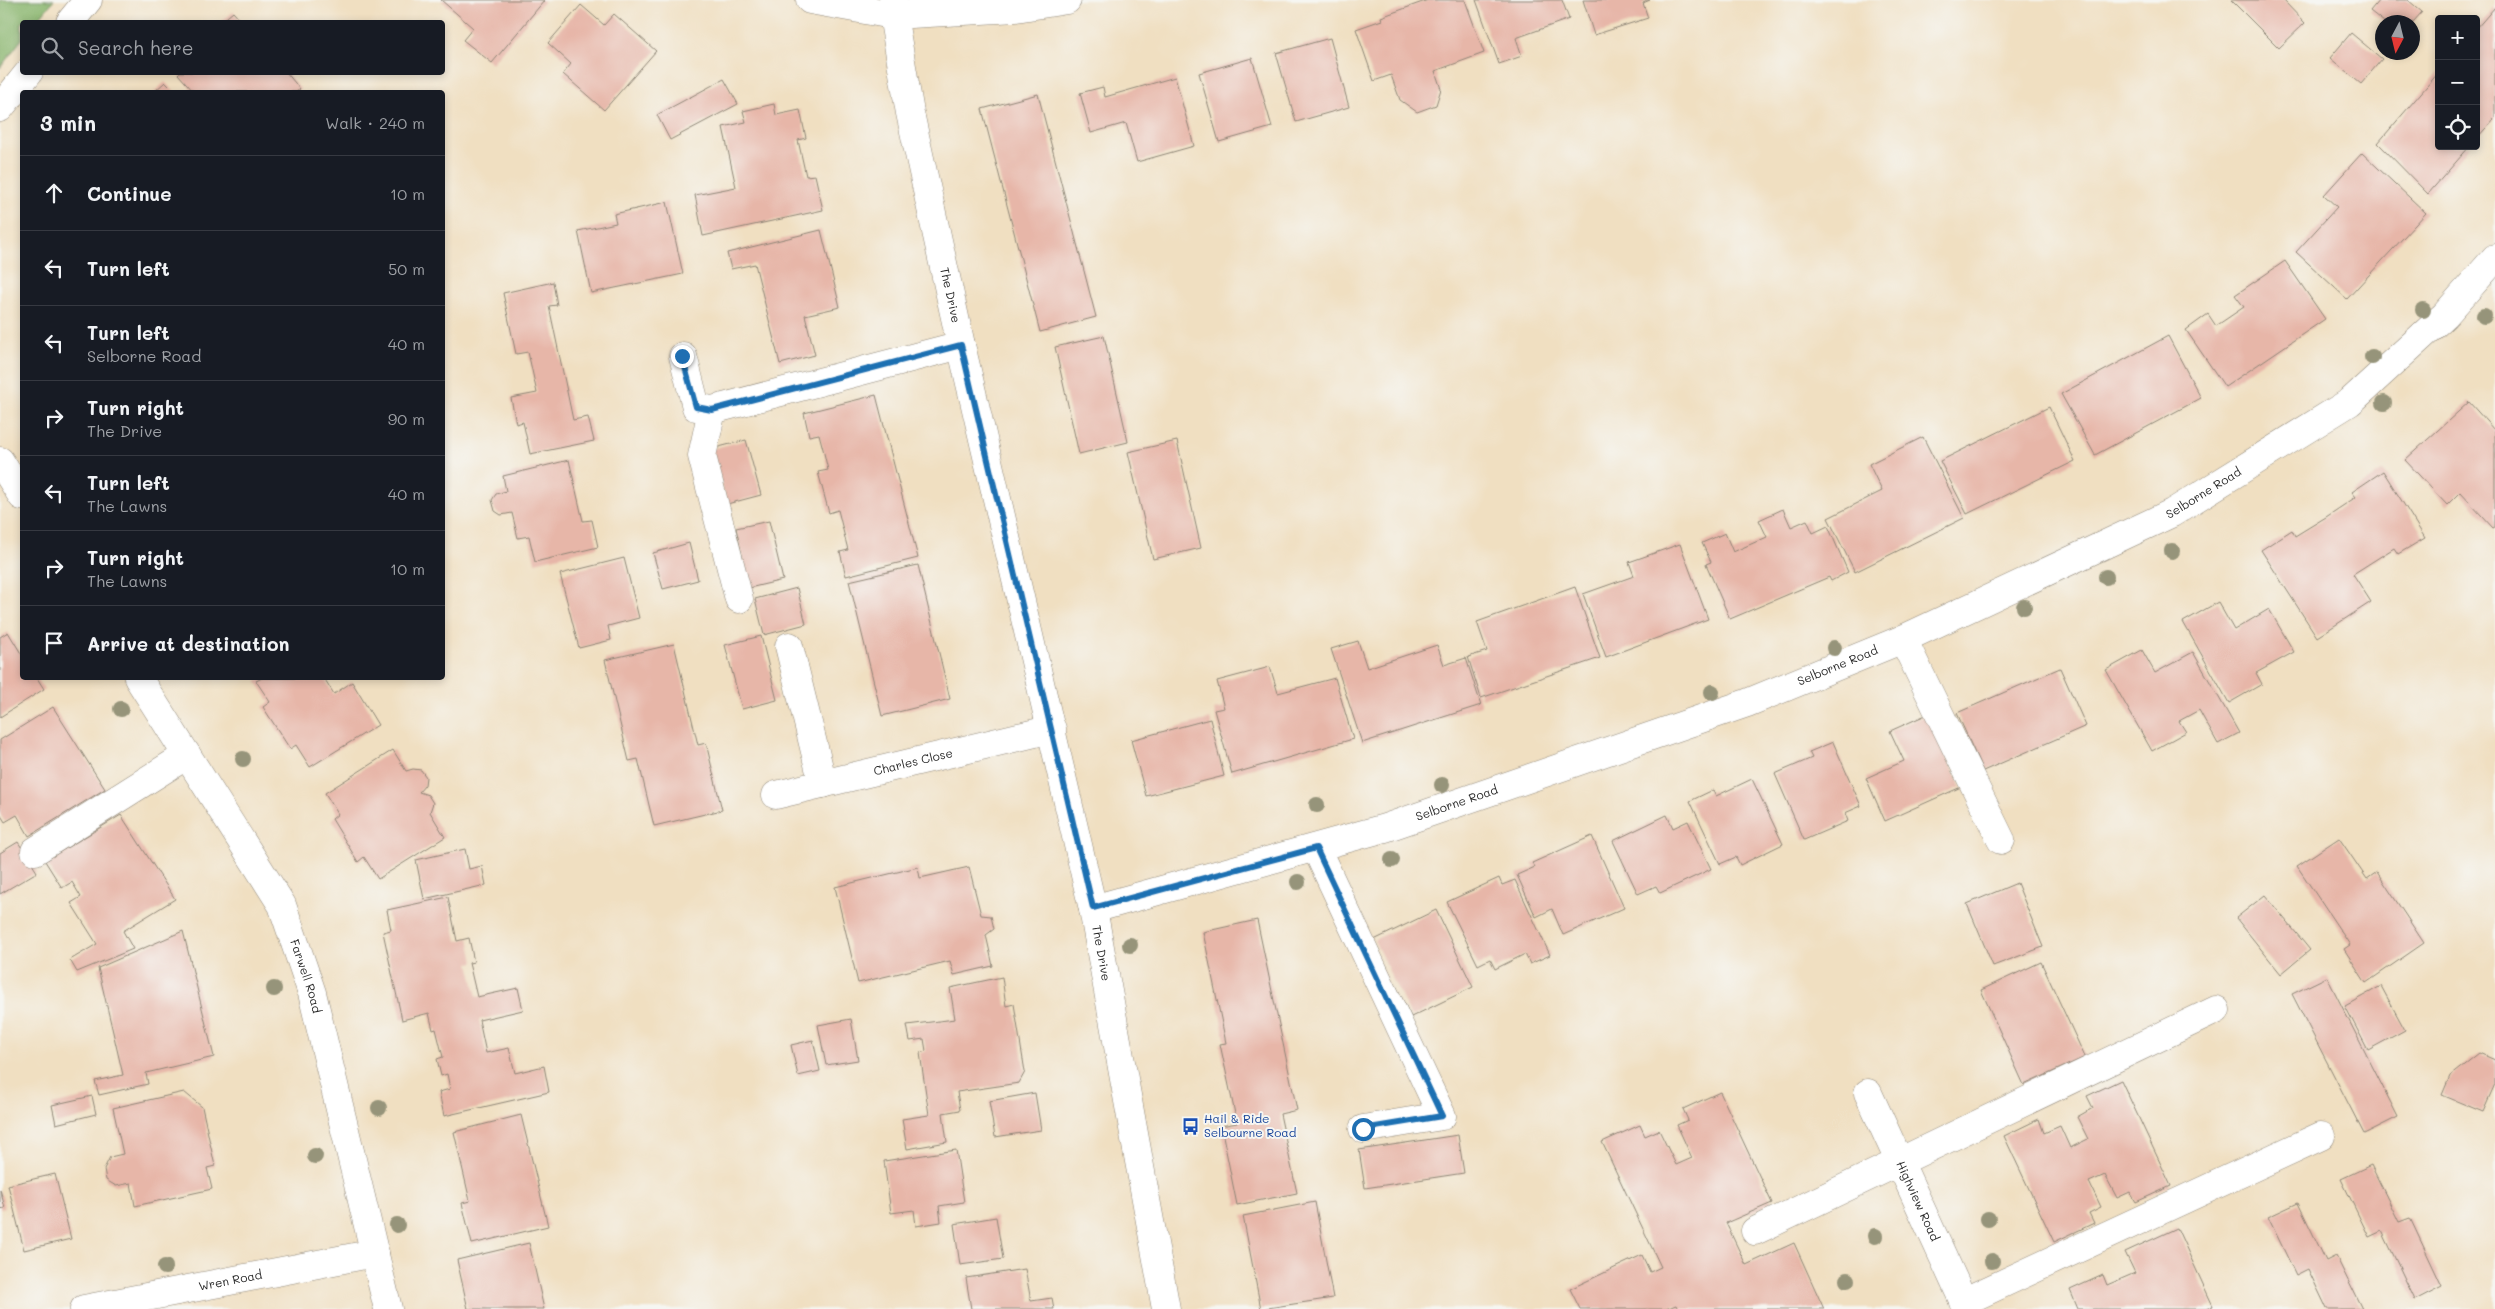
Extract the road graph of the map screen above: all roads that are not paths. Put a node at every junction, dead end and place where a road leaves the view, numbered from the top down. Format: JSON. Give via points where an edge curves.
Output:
{"nodes":[{"id":1,"x":88,"y":0,"type":"edge"},
{"id":2,"x":810,"y":0,"type":"edge"},
{"id":3,"x":1067,"y":0,"type":"edge"},
{"id":4,"x":893,"y":7,"type":"edge"},
{"id":5,"x":72,"y":20,"type":"edge"},
{"id":6,"x":27,"y":75,"type":"edge"},
{"id":7,"x":0,"y":108,"type":"edge"},
{"id":8,"x":2495,"y":258,"type":"edge"},
{"id":9,"x":961,"y":345,"type":"junction"},
{"id":10,"x":682,"y":356,"type":"dead end"},
{"id":11,"x":712,"y":410,"type":"junction"},
{"id":12,"x":0,"y":461,"type":"edge"},
{"id":13,"x":20,"y":493,"type":"edge"},
{"id":14,"x":739,"y":599,"type":"dead end"},
{"id":15,"x":1903,"y":639,"type":"junction"},
{"id":16,"x":789,"y":646,"type":"dead end"},
{"id":17,"x":139,"y":680,"type":"edge"},
{"id":18,"x":1052,"y":729,"type":"junction"},
{"id":19,"x":187,"y":755,"type":"junction"},
{"id":20,"x":823,"y":784,"type":"junction"},
{"id":21,"x":776,"y":796,"type":"dead end"},
{"id":22,"x":2000,"y":840,"type":"dead end"},
{"id":23,"x":1316,"y":848,"type":"junction"},
{"id":24,"x":35,"y":851,"type":"dead end"},
{"id":25,"x":1093,"y":908,"type":"junction"},
{"id":26,"x":2216,"y":1010,"type":"dead end"},
{"id":27,"x":1868,"y":1092,"type":"dead end"},
{"id":28,"x":1363,"y":1129,"type":"dead end"},
{"id":29,"x":2321,"y":1136,"type":"dead end"},
{"id":30,"x":1900,"y":1162,"type":"junction"},
{"id":31,"x":1755,"y":1231,"type":"dead end"},
{"id":32,"x":376,"y":1253,"type":"junction"},
{"id":33,"x":1965,"y":1306,"type":"edge"},
{"id":34,"x":84,"y":1309,"type":"edge"},
{"id":35,"x":388,"y":1309,"type":"edge"},
{"id":36,"x":1166,"y":1309,"type":"edge"}],
"edges":[{"from":1,"to":5,"type":"street"},
{"from":2,"to":4,"type":"street"},
{"from":3,"to":4,"type":"street","via":[[1016,8]]},
{"from":4,"to":9,"type":"street","name":"The Drive","via":[[910,113]]},
{"from":6,"to":7,"type":"street"},
{"from":8,"to":15,"type":"street","name":"Selborne Road","via":[[2445,315],[2350,402],[2172,513]]},
{"from":9,"to":11,"type":"street"},
{"from":9,"to":18,"type":"street","name":"The Drive"},
{"from":10,"to":11,"type":"street","via":[[696,407]]},
{"from":11,"to":14,"type":"street","via":[[702,456]]},
{"from":12,"to":13,"type":"street"},
{"from":15,"to":22,"type":"street"},
{"from":15,"to":23,"type":"street","name":"Selborne Road","via":[[1746,703],[1385,828]]},
{"from":16,"to":20,"type":"street"},
{"from":17,"to":19,"type":"street","name":"Farwell Road"},
{"from":18,"to":20,"type":"street","name":"Charles Close"},
{"from":18,"to":25,"type":"street","name":"The Drive"},
{"from":19,"to":24,"type":"street"},
{"from":19,"to":32,"type":"street","name":"Farwell Road","via":[[282,905],[312,992]]},
{"from":20,"to":21,"type":"street","name":"Charles Close"},
{"from":23,"to":25,"type":"street","name":"Selborne Road"},
{"from":23,"to":28,"type":"street","via":[[1442,1116]]},
{"from":25,"to":36,"type":"street","name":"The Drive"},
{"from":26,"to":30,"type":"street"},
{"from":27,"to":30,"type":"street","name":"Highview Road"},
{"from":29,"to":33,"type":"street"},
{"from":30,"to":31,"type":"street"},
{"from":30,"to":33,"type":"street","name":"Highview Road"},
{"from":32,"to":34,"type":"street","name":"Wren Road"},
{"from":32,"to":35,"type":"street","name":"Farwell Road"}]}
